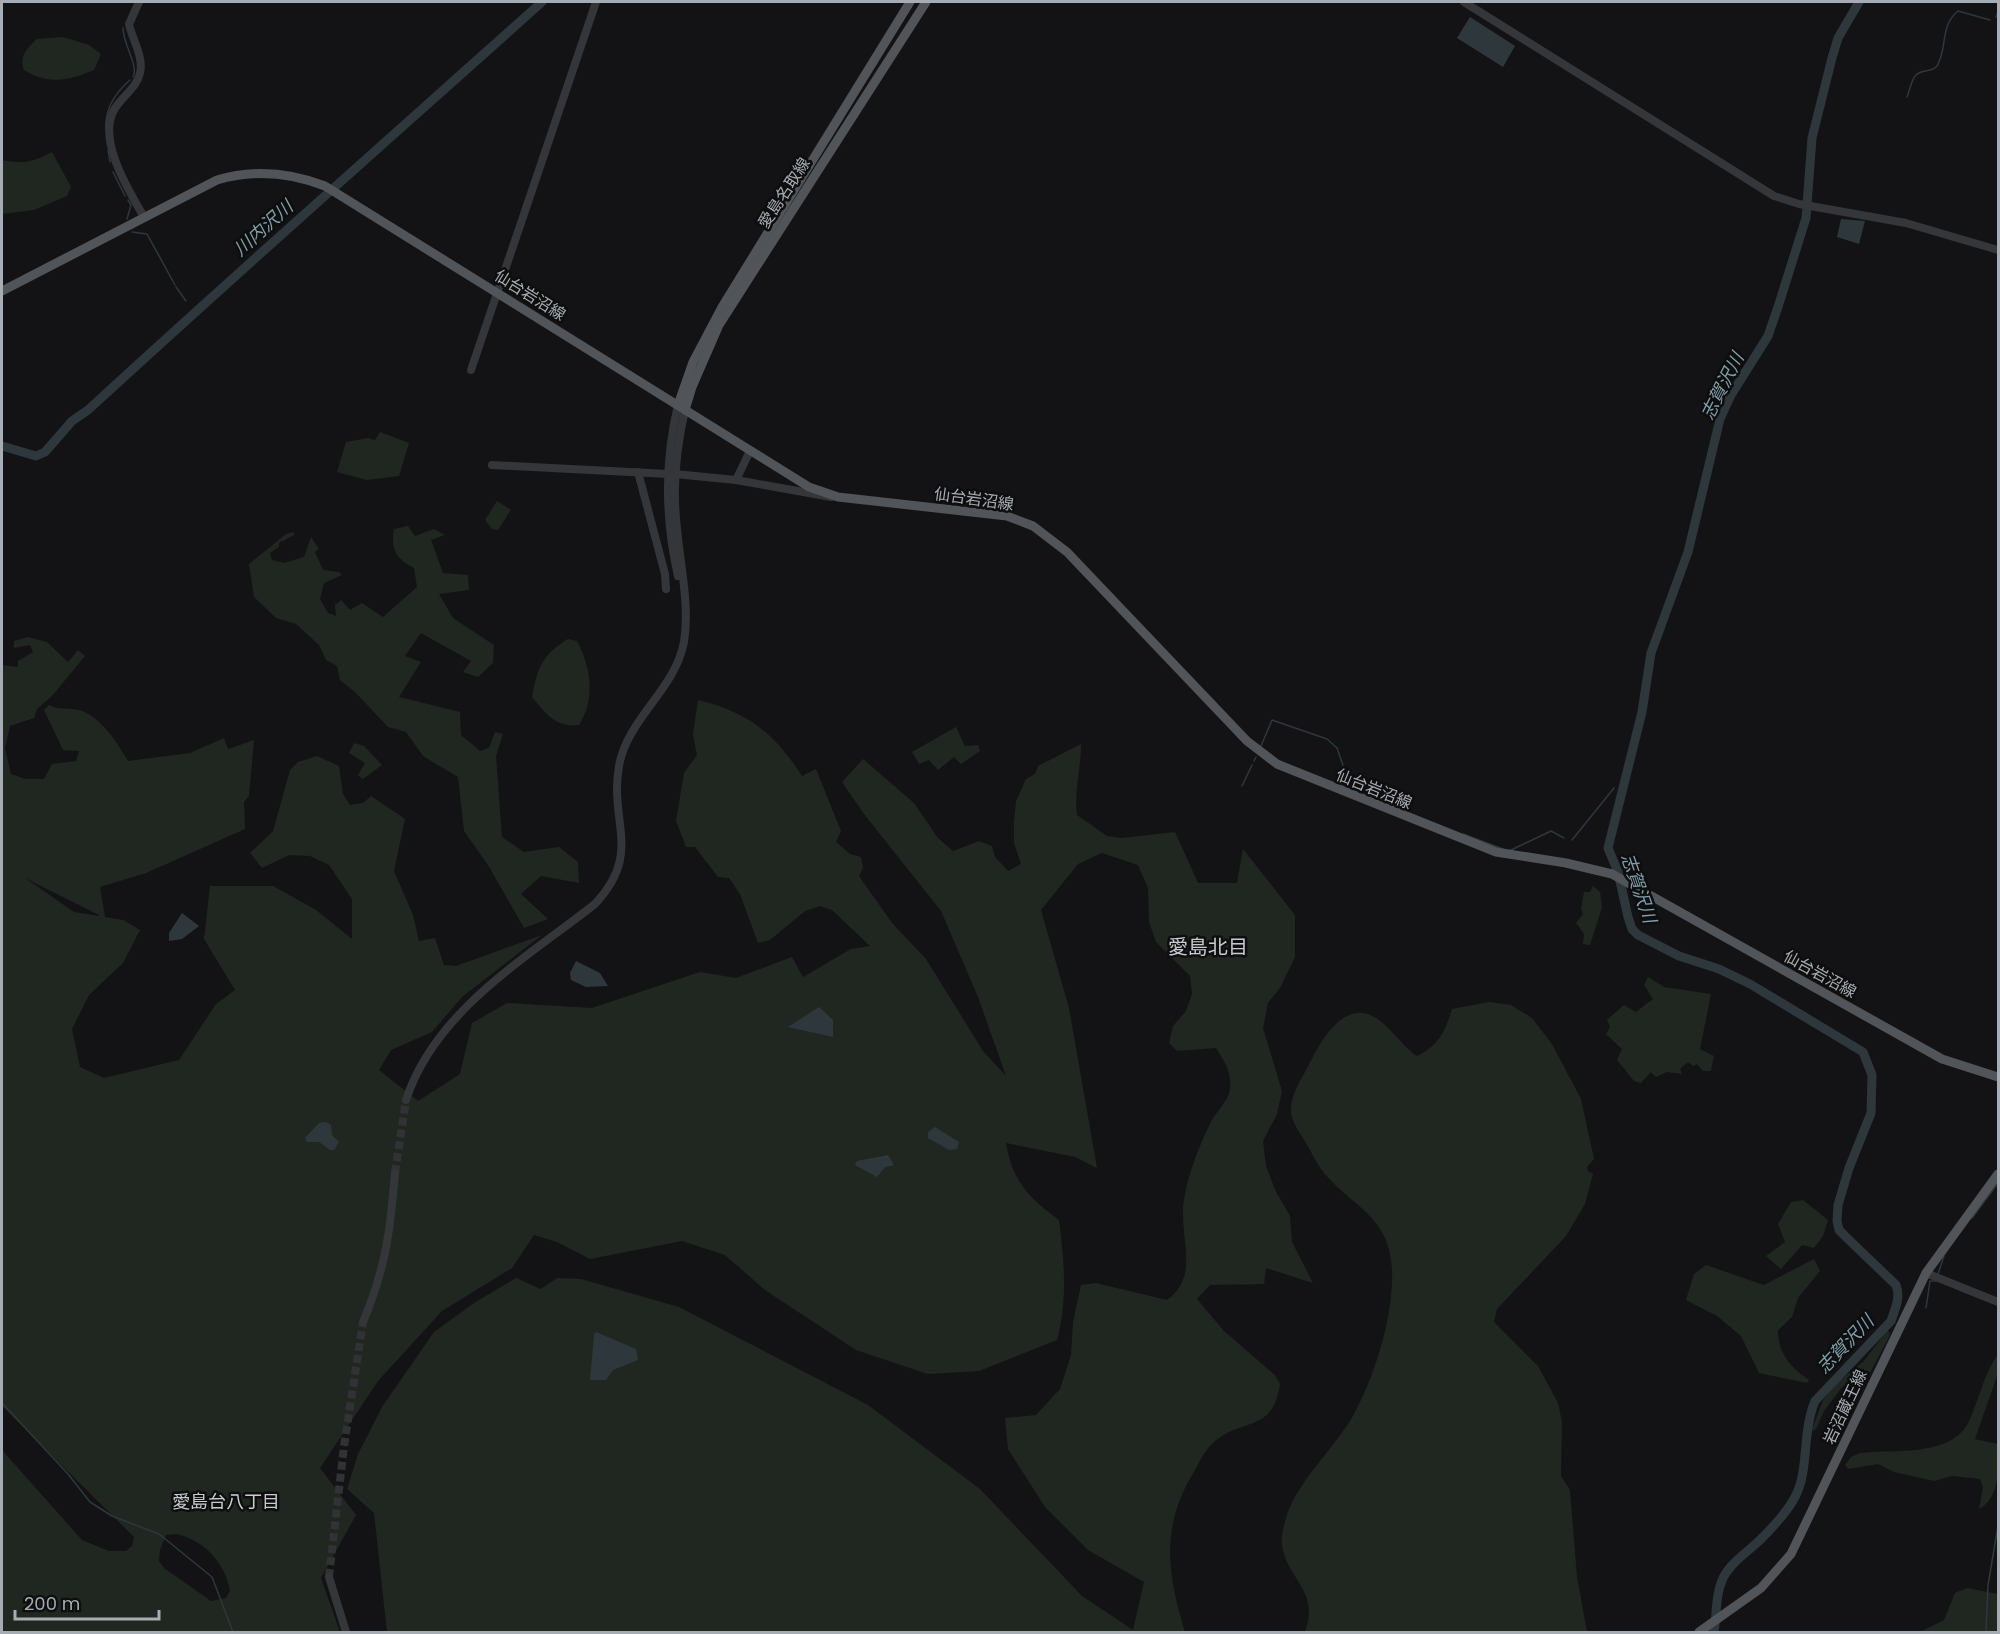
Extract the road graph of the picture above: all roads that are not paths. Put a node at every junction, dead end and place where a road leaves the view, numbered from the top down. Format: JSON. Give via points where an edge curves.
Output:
{"nodes":[{"id":1,"x":139,"y":2,"type":"edge"},
{"id":2,"x":596,"y":2,"type":"edge"},
{"id":3,"x":910,"y":2,"type":"edge"},
{"id":4,"x":926,"y":2,"type":"edge"},
{"id":5,"x":1464,"y":2,"type":"edge"},
{"id":6,"x":144,"y":217,"type":"junction"},
{"id":7,"x":1998,"y":250,"type":"edge"},
{"id":8,"x":2,"y":291,"type":"edge"},
{"id":9,"x":497,"y":292,"type":"junction"},
{"id":10,"x":471,"y":370,"type":"dead end"},
{"id":11,"x":682,"y":408,"type":"junction"},
{"id":12,"x":750,"y":451,"type":"junction"},
{"id":13,"x":492,"y":465,"type":"dead end"},
{"id":14,"x":638,"y":472,"type":"junction"},
{"id":15,"x":671,"y":474,"type":"junction"},
{"id":16,"x":736,"y":480,"type":"junction"},
{"id":17,"x":838,"y":497,"type":"junction"},
{"id":18,"x":666,"y":589,"type":"dead end"},
{"id":19,"x":1998,"y":1077,"type":"edge"},
{"id":20,"x":406,"y":1100,"type":"tunnel mouth"},
{"id":21,"x":395,"y":1173,"type":"tunnel mouth"},
{"id":22,"x":1998,"y":1174,"type":"edge"},
{"id":23,"x":1926,"y":1273,"type":"junction"},
{"id":24,"x":1998,"y":1302,"type":"edge"},
{"id":25,"x":363,"y":1322,"type":"tunnel mouth"},
{"id":26,"x":329,"y":1577,"type":"tunnel mouth"},
{"id":27,"x":1700,"y":1631,"type":"edge"},
{"id":28,"x":346,"y":1632,"type":"edge"}],
"edges":[{"from":1,"to":6,"type":"street","via":[[129,24],[140,72],[115,108],[110,124],[117,170]]},
{"from":2,"to":9,"type":"street"},
{"from":3,"to":11,"type":"main road","name":"愛島名取線","via":[[722,307],[693,362]]},
{"from":4,"to":11,"type":"main road","name":"愛島名取線","via":[[719,325]]},
{"from":5,"to":7,"type":"street","via":[[1767,193],[1802,204],[1906,223]]},
{"from":6,"to":8,"type":"main road","name":"仙台岩沼線"},
{"from":6,"to":9,"type":"main road","name":"仙台岩沼線","via":[[204,186],[236,175],[284,174],[338,192]]},
{"from":9,"to":10,"type":"street"},
{"from":9,"to":11,"type":"main road","name":"仙台岩沼線"},
{"from":11,"to":12,"type":"main road","name":"仙台岩沼線"},
{"from":11,"to":15,"type":"street"},
{"from":12,"to":16,"type":"street"},
{"from":12,"to":17,"type":"main road","name":"仙台岩沼線","via":[[809,486]]},
{"from":13,"to":14,"type":"street"},
{"from":14,"to":15,"type":"street"},
{"from":14,"to":18,"type":"street"},
{"from":15,"to":16,"type":"street"},
{"from":15,"to":20,"type":"street","via":[[670,537],[683,587],[686,627],[668,683],[628,741],[619,767],[622,852],[615,880],[595,904],[453,1020],[419,1068]]},
{"from":16,"to":17,"type":"street"},
{"from":17,"to":19,"type":"main road","name":"仙台岩沼線","via":[[987,513],[1023,521],[1067,552],[1247,741],[1277,764],[1496,852],[1601,870],[1623,879],[1915,1045],[1958,1065]]},
{"from":21,"to":25,"type":"street","via":[[387,1254]]},
{"from":22,"to":23,"type":"main road","name":"岩沼蔵王線"},
{"from":23,"to":24,"type":"street"},
{"from":23,"to":27,"type":"main road","name":"岩沼蔵王線","via":[[1797,1544],[1770,1580]]},
{"from":26,"to":28,"type":"street"}]}
